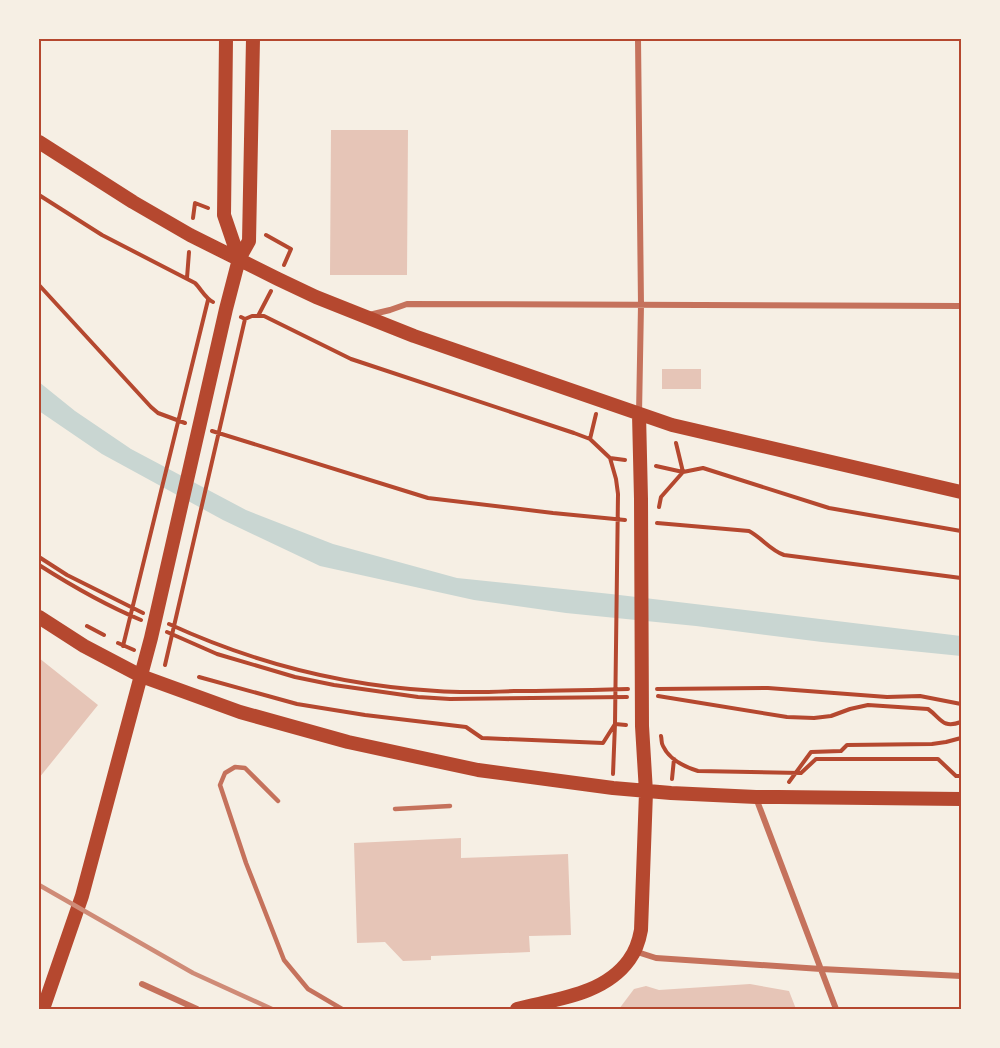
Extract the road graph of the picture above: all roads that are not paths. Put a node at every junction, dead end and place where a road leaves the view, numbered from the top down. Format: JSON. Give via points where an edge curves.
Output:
{"nodes":[{"id":1,"x":226,"y":39,"type":"edge"},
{"id":2,"x":253,"y":39,"type":"edge"},
{"id":3,"x":638,"y":39,"type":"edge"},
{"id":4,"x":39,"y":142,"type":"edge"},
{"id":5,"x":239,"y":260,"type":"junction"},
{"id":6,"x":641,"y":305,"type":"junction"},
{"id":7,"x":961,"y":306,"type":"edge"},
{"id":8,"x":362,"y":316,"type":"junction"},
{"id":9,"x":639,"y":414,"type":"junction"},
{"id":10,"x":961,"y":492,"type":"edge"},
{"id":11,"x":39,"y":617,"type":"edge"},
{"id":12,"x":141,"y":676,"type":"junction"},
{"id":13,"x":646,"y":792,"type":"junction"},
{"id":14,"x":756,"y":797,"type":"junction"},
{"id":15,"x":961,"y":799,"type":"edge"},
{"id":16,"x":278,"y":801,"type":"dead end"},
{"id":17,"x":450,"y":806,"type":"dead end"},
{"id":18,"x":395,"y":809,"type":"dead end"},
{"id":19,"x":634,"y":951,"type":"junction"},
{"id":20,"x":821,"y":969,"type":"junction"},
{"id":21,"x":961,"y":976,"type":"edge"},
{"id":22,"x":142,"y":984,"type":"dead end"},
{"id":23,"x":43,"y":1009,"type":"edge"},
{"id":24,"x":197,"y":1009,"type":"edge"},
{"id":25,"x":342,"y":1009,"type":"edge"},
{"id":26,"x":517,"y":1009,"type":"edge"},
{"id":27,"x":836,"y":1009,"type":"edge"}],
"edges":[{"from":1,"to":5,"type":"main road","via":[[224,215]]},
{"from":2,"to":5,"type":"main road","via":[[249,241]]},
{"from":3,"to":6,"type":"street"},
{"from":4,"to":5,"type":"main road","via":[[190,235]]},
{"from":5,"to":8,"type":"main road"},
{"from":5,"to":12,"type":"main road"},
{"from":6,"to":7,"type":"street"},
{"from":6,"to":8,"type":"street","via":[[407,304]]},
{"from":6,"to":9,"type":"street"},
{"from":8,"to":9,"type":"main road"},
{"from":9,"to":10,"type":"main road"},
{"from":9,"to":13,"type":"main road"},
{"from":11,"to":12,"type":"main road"},
{"from":12,"to":13,"type":"main road","via":[[240,712],[348,742],[478,770]]},
{"from":12,"to":23,"type":"main road","via":[[82,896]]},
{"from":13,"to":14,"type":"main road"},
{"from":13,"to":19,"type":"main road","via":[[641,930]]},
{"from":14,"to":15,"type":"main road"},
{"from":14,"to":20,"type":"street"},
{"from":16,"to":25,"type":"lane","via":[[245,768],[235,767],[225,773],[220,785],[285,960],[308,989]]},
{"from":17,"to":18,"type":"lane"},
{"from":19,"to":20,"type":"street","via":[[656,958]]},
{"from":19,"to":26,"type":"main road","via":[[620,971],[585,992]]},
{"from":20,"to":21,"type":"street"},
{"from":20,"to":27,"type":"street"},
{"from":22,"to":24,"type":"street"}]}
